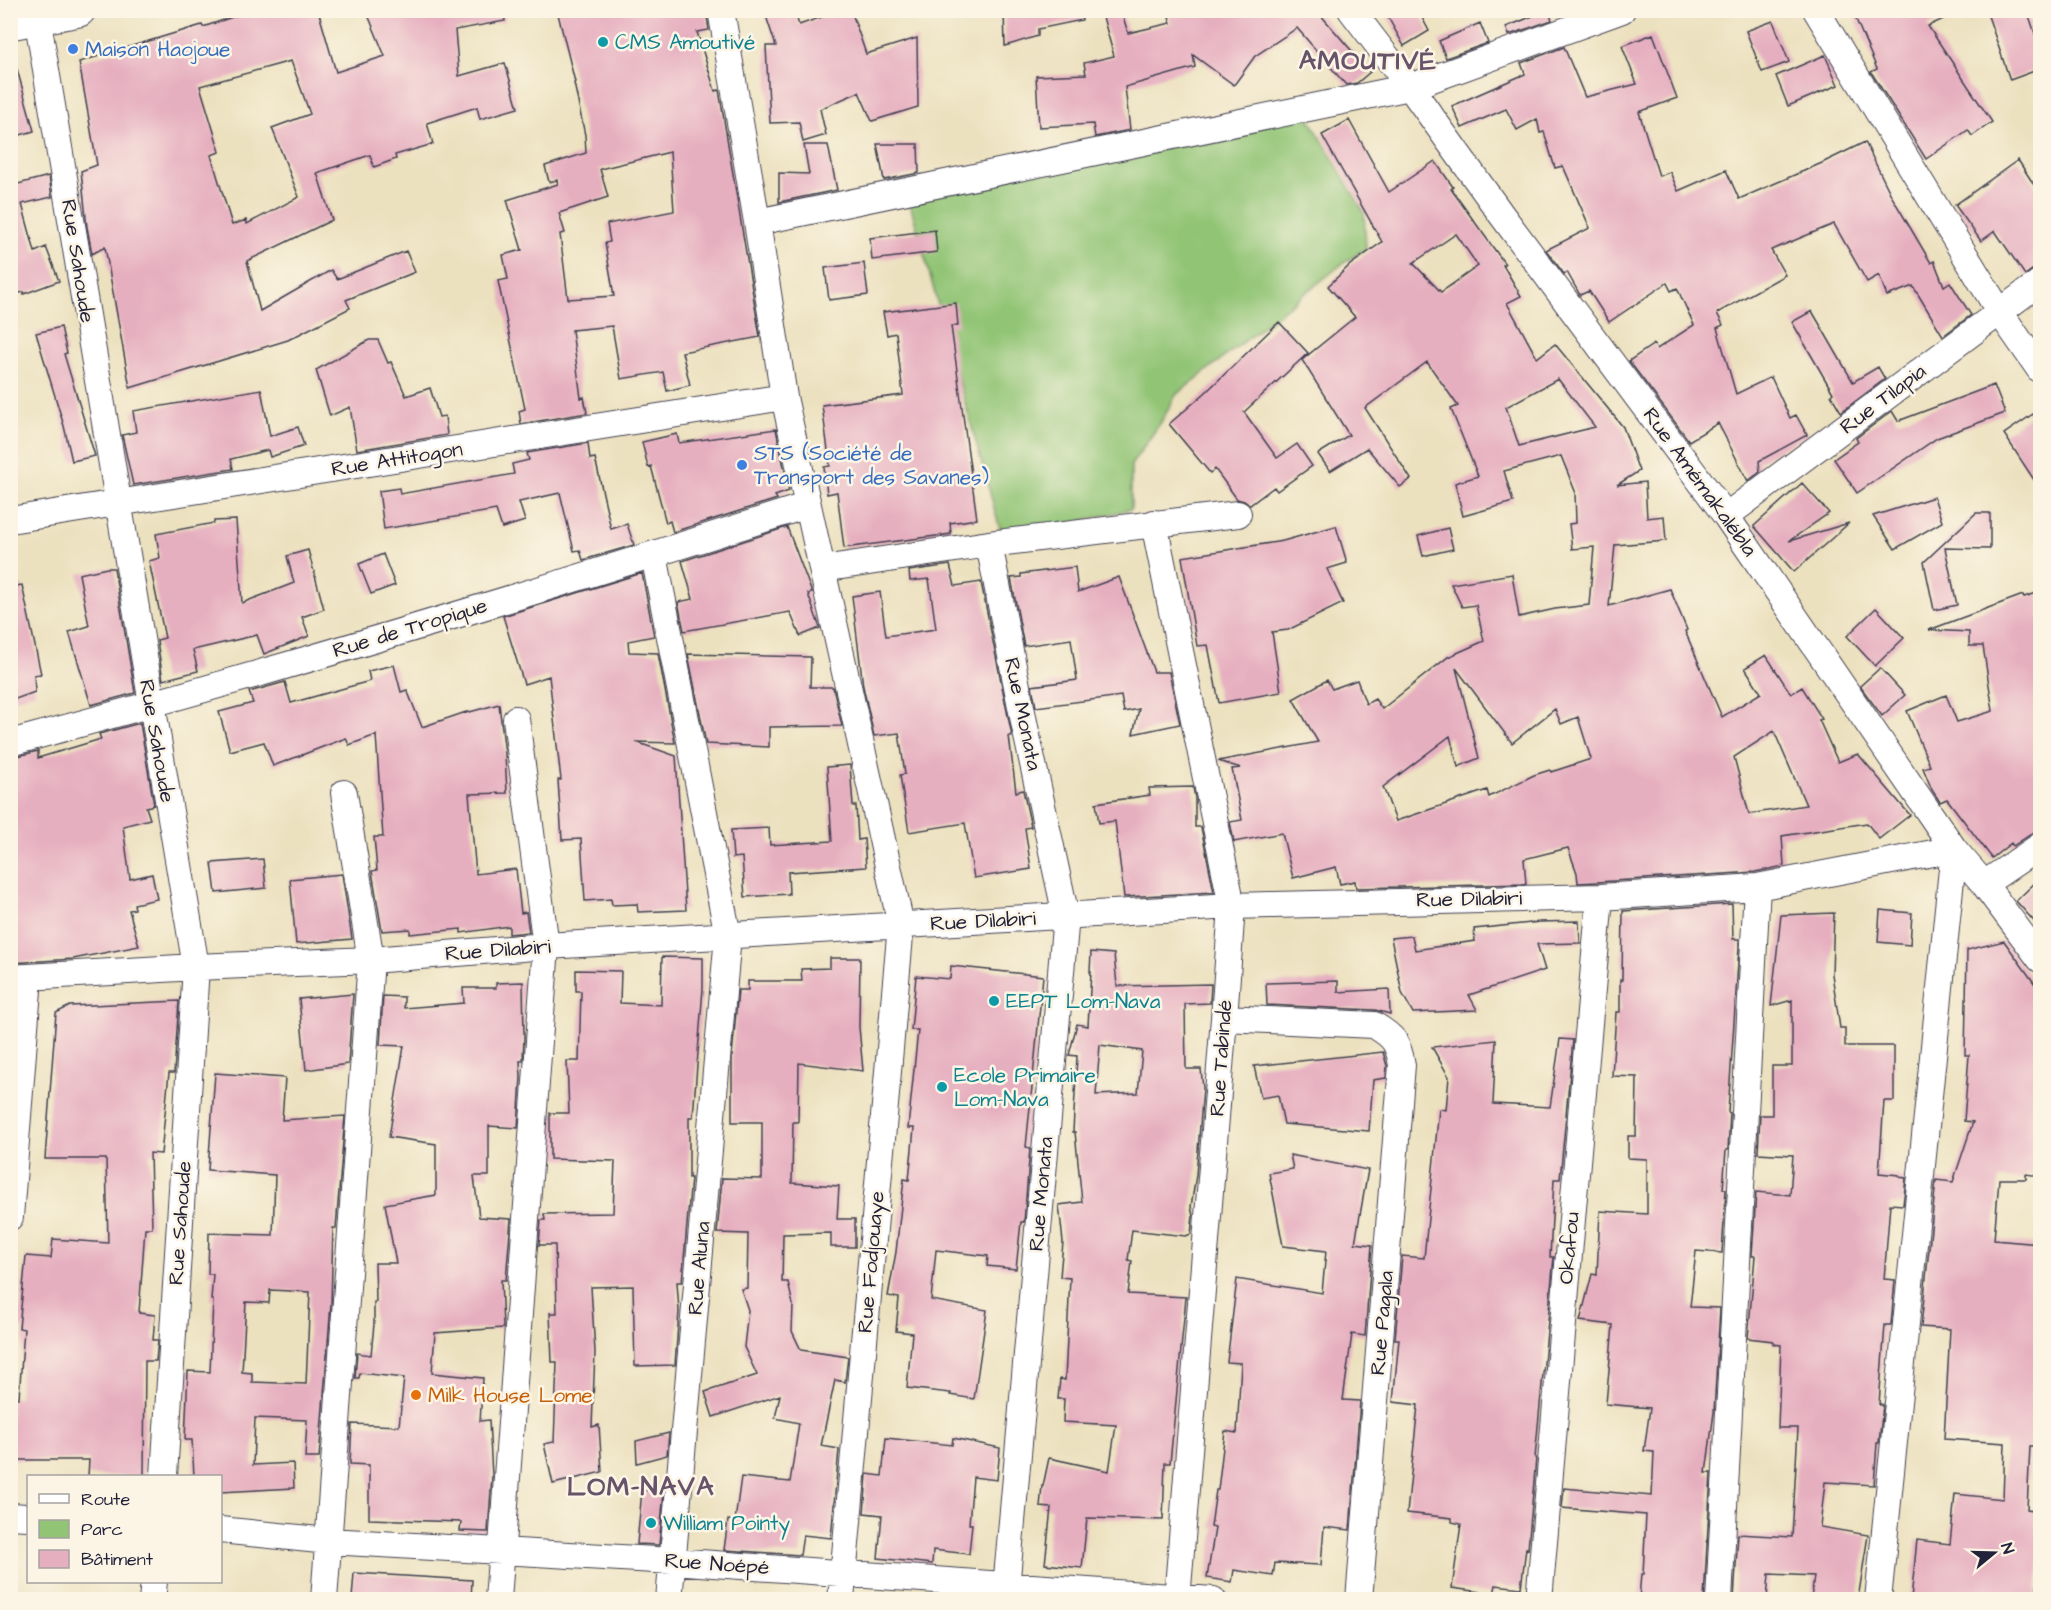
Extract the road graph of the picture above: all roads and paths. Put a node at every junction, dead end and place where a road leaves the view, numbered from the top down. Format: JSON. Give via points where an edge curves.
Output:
{"nodes":[{"id":1,"x":79,"y":10,"type":"edge"},
{"id":2,"x":721,"y":10,"type":"edge"},
{"id":3,"x":1351,"y":10,"type":"edge"},
{"id":4,"x":1622,"y":10,"type":"edge"},
{"id":5,"x":1816,"y":10,"type":"edge"},
{"id":6,"x":28,"y":18,"type":"edge"},
{"id":7,"x":1410,"y":87,"type":"junction"},
{"id":8,"x":757,"y":222,"type":"junction"},
{"id":9,"x":2040,"y":282,"type":"edge"},
{"id":10,"x":1999,"y":311,"type":"junction"},
{"id":11,"x":2040,"y":370,"type":"edge"},
{"id":12,"x":784,"y":397,"type":"junction"},
{"id":13,"x":118,"y":504,"type":"junction"},
{"id":14,"x":808,"y":506,"type":"junction"},
{"id":15,"x":1238,"y":514,"type":"dead end"},
{"id":16,"x":1726,"y":516,"type":"junction"},
{"id":17,"x":10,"y":520,"type":"edge"},
{"id":18,"x":1154,"y":524,"type":"junction"},
{"id":19,"x":989,"y":544,"type":"junction"},
{"id":20,"x":654,"y":555,"type":"junction"},
{"id":21,"x":822,"y":569,"type":"junction"},
{"id":22,"x":151,"y":705,"type":"junction"},
{"id":23,"x":516,"y":719,"type":"dead end"},
{"id":24,"x":10,"y":743,"type":"edge"},
{"id":25,"x":344,"y":793,"type":"dead end"},
{"id":26,"x":2040,"y":846,"type":"edge"},
{"id":27,"x":1954,"y":849,"type":"junction"},
{"id":28,"x":1984,"y":884,"type":"junction"},
{"id":29,"x":1757,"y":886,"type":"junction"},
{"id":30,"x":1600,"y":897,"type":"junction"},
{"id":31,"x":1232,"y":906,"type":"junction"},
{"id":32,"x":1066,"y":916,"type":"junction"},
{"id":33,"x":901,"y":925,"type":"junction"},
{"id":34,"x":728,"y":936,"type":"junction"},
{"id":35,"x":546,"y":946,"type":"junction"},
{"id":36,"x":2040,"y":959,"type":"edge"},
{"id":37,"x":371,"y":960,"type":"junction"},
{"id":38,"x":196,"y":967,"type":"junction"},
{"id":39,"x":20,"y":978,"type":"edge"},
{"id":40,"x":1224,"y":1018,"type":"junction"},
{"id":41,"x":10,"y":1217,"type":"edge"},
{"id":42,"x":164,"y":1475,"type":"edge"},
{"id":43,"x":10,"y":1516,"type":"edge"},
{"id":44,"x":27,"y":1517,"type":"edge"},
{"id":45,"x":222,"y":1530,"type":"edge"},
{"id":46,"x":329,"y":1540,"type":"junction"},
{"id":47,"x":502,"y":1552,"type":"junction"},
{"id":48,"x":672,"y":1561,"type":"junction"},
{"id":49,"x":843,"y":1574,"type":"junction"},
{"id":50,"x":154,"y":1583,"type":"edge"},
{"id":51,"x":1006,"y":1592,"type":"edge"},
{"id":52,"x":1177,"y":1598,"type":"edge"},
{"id":53,"x":152,"y":1599,"type":"edge"},
{"id":54,"x":324,"y":1599,"type":"edge"},
{"id":55,"x":498,"y":1599,"type":"edge"},
{"id":56,"x":669,"y":1599,"type":"edge"},
{"id":57,"x":841,"y":1599,"type":"edge"},
{"id":58,"x":1213,"y":1599,"type":"edge"},
{"id":59,"x":1359,"y":1599,"type":"edge"},
{"id":60,"x":1539,"y":1599,"type":"edge"},
{"id":61,"x":1719,"y":1599,"type":"edge"},
{"id":62,"x":1878,"y":1599,"type":"edge"}],
"edges":[{"from":1,"to":6,"type":"highway"},
{"from":2,"to":8,"type":"street","name":"Rue Fodjouaye"},
{"from":3,"to":7,"type":"street","name":"Rue Amémakalébla"},
{"from":4,"to":7,"type":"street"},
{"from":5,"to":10,"type":"street"},
{"from":6,"to":13,"type":"street","name":"Rue Sahoude"},
{"from":7,"to":8,"type":"street"},
{"from":7,"to":16,"type":"street","name":"Rue Amémakalébla"},
{"from":8,"to":12,"type":"street","name":"Rue Fodjouaye"},
{"from":9,"to":10,"type":"street","name":"Rue Tilapia"},
{"from":10,"to":11,"type":"street"},
{"from":10,"to":16,"type":"street","name":"Rue Tilapia"},
{"from":12,"to":13,"type":"street","name":"Rue Attitogon"},
{"from":12,"to":14,"type":"street","name":"Rue Fodjouaye"},
{"from":13,"to":17,"type":"street","name":"Rue Attitogon"},
{"from":13,"to":22,"type":"street","name":"Rue Sahoude"},
{"from":14,"to":20,"type":"street","name":"Rue de Tropique"},
{"from":14,"to":21,"type":"street","name":"Rue Fodjouaye"},
{"from":15,"to":18,"type":"street"},
{"from":16,"to":27,"type":"street","name":"Rue Amémakalébla"},
{"from":18,"to":19,"type":"street"},
{"from":18,"to":31,"type":"street","name":"Rue Tabindé"},
{"from":19,"to":21,"type":"street"},
{"from":19,"to":32,"type":"street","name":"Rue Monata"},
{"from":20,"to":22,"type":"street","name":"Rue de Tropique"},
{"from":20,"to":34,"type":"street","name":"Rue Aluna"},
{"from":21,"to":33,"type":"street","name":"Rue Fodjouaye"},
{"from":22,"to":24,"type":"street","name":"Rue de Tropique"},
{"from":22,"to":38,"type":"street","name":"Rue Sahoude"},
{"from":23,"to":35,"type":"street"},
{"from":25,"to":37,"type":"street"},
{"from":26,"to":28,"type":"street"},
{"from":27,"to":28,"type":"street","name":"Rue Amémakalébla"},
{"from":27,"to":29,"type":"street","name":"Rue Dilabiri"},
{"from":27,"to":62,"type":"street"},
{"from":28,"to":36,"type":"street","name":"Rue Amémakalébla"},
{"from":29,"to":30,"type":"street","name":"Rue Dilabiri"},
{"from":29,"to":61,"type":"street"},
{"from":30,"to":31,"type":"street","name":"Rue Dilabiri"},
{"from":30,"to":60,"type":"street","name":"Okafou"},
{"from":31,"to":32,"type":"street","name":"Rue Dilabiri"},
{"from":31,"to":40,"type":"street","name":"Rue Tabindé"},
{"from":32,"to":33,"type":"street","name":"Rue Dilabiri"},
{"from":32,"to":51,"type":"street","name":"Rue Monata"},
{"from":33,"to":34,"type":"street","name":"Rue Dilabiri"},
{"from":33,"to":49,"type":"street","name":"Rue Fodjouaye"},
{"from":34,"to":35,"type":"street","name":"Rue Dilabiri"},
{"from":34,"to":48,"type":"street","name":"Rue Aluna"},
{"from":35,"to":37,"type":"street","name":"Rue Dilabiri"},
{"from":35,"to":47,"type":"street"},
{"from":37,"to":38,"type":"street","name":"Rue Dilabiri"},
{"from":37,"to":46,"type":"street"},
{"from":38,"to":39,"type":"street","name":"Rue Dilabiri"},
{"from":38,"to":42,"type":"street","name":"Rue Sahoude"},
{"from":39,"to":41,"type":"street"},
{"from":40,"to":52,"type":"street","name":"Rue Tabindé"},
{"from":40,"to":59,"type":"street","name":"Rue Pagala","via":[[1374,1025],[1399,1046],[1402,1065]]},
{"from":43,"to":44,"type":"street"},
{"from":45,"to":46,"type":"street","name":"Rue Noépé"},
{"from":46,"to":47,"type":"street","name":"Rue Noépé"},
{"from":46,"to":54,"type":"street"},
{"from":47,"to":48,"type":"street","name":"Rue Noépé"},
{"from":47,"to":55,"type":"street"},
{"from":48,"to":49,"type":"street","name":"Rue Noépé"},
{"from":48,"to":56,"type":"street","name":"Rue Aluna"},
{"from":49,"to":51,"type":"street","name":"Rue Noépé"},
{"from":49,"to":57,"type":"street","name":"Rue Fodjouaye"},
{"from":50,"to":53,"type":"street"},
{"from":51,"to":52,"type":"street","name":"Rue Noépé"},
{"from":52,"to":58,"type":"street","name":"Rue Noépé"}]}
